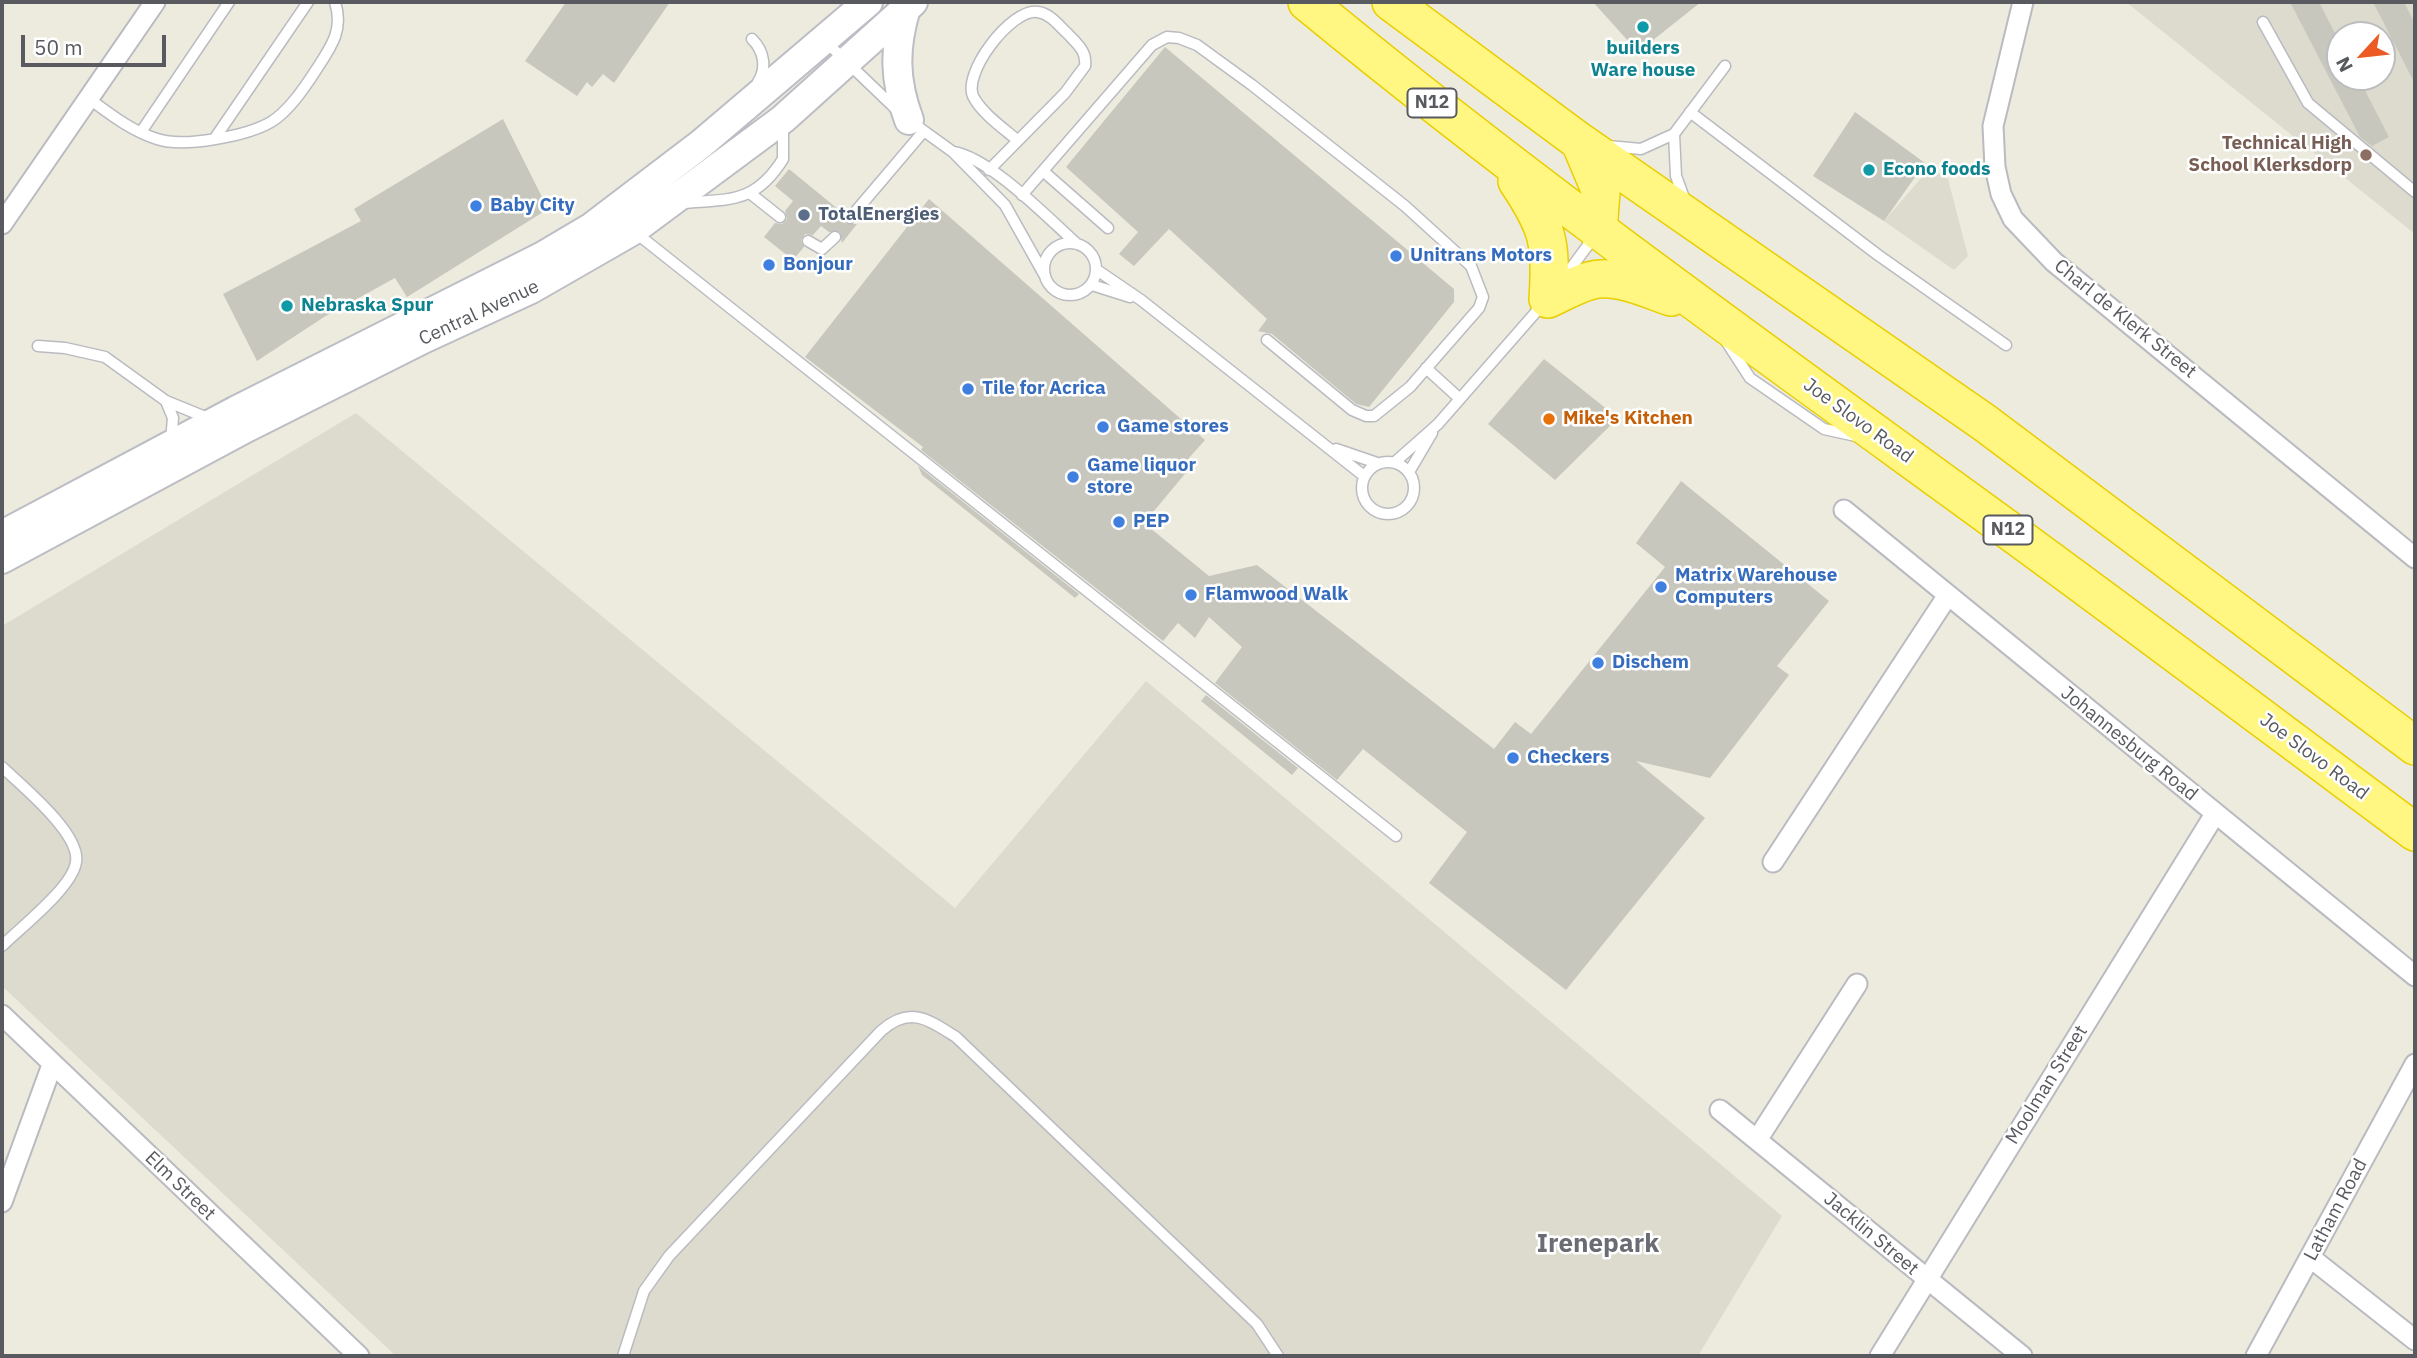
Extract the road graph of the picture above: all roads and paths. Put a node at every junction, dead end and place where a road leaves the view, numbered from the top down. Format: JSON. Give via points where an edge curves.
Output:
{"nodes":[{"id":1,"x":155,"y":2,"type":"edge"},
{"id":2,"x":229,"y":2,"type":"edge"},
{"id":3,"x":308,"y":2,"type":"edge"},
{"id":4,"x":335,"y":2,"type":"edge"},
{"id":5,"x":868,"y":2,"type":"edge"},
{"id":6,"x":1307,"y":2,"type":"edge"},
{"id":7,"x":1391,"y":2,"type":"edge"},
{"id":8,"x":2023,"y":2,"type":"edge"},
{"id":9,"x":909,"y":5,"type":"edge"},
{"id":10,"x":2263,"y":22,"type":"dead end"},
{"id":11,"x":752,"y":39,"type":"dead end"},
{"id":12,"x":824,"y":40,"type":"junction"},
{"id":13,"x":846,"y":64,"type":"junction"},
{"id":14,"x":1725,"y":66,"type":"dead end"},
{"id":15,"x":88,"y":98,"type":"junction"},
{"id":16,"x":1690,"y":112,"type":"junction"},
{"id":17,"x":783,"y":118,"type":"junction"},
{"id":18,"x":916,"y":126,"type":"junction"},
{"id":19,"x":141,"y":132,"type":"junction"},
{"id":20,"x":1674,"y":134,"type":"junction"},
{"id":21,"x":215,"y":138,"type":"junction"},
{"id":22,"x":1017,"y":140,"type":"junction"},
{"id":23,"x":1580,"y":142,"type":"junction"},
{"id":24,"x":701,"y":144,"type":"junction"},
{"id":25,"x":953,"y":152,"type":"junction"},
{"id":26,"x":1501,"y":158,"type":"junction"},
{"id":27,"x":989,"y":170,"type":"junction"},
{"id":28,"x":1043,"y":170,"type":"junction"},
{"id":29,"x":2415,"y":192,"type":"edge"},
{"id":30,"x":751,"y":194,"type":"junction"},
{"id":31,"x":1022,"y":195,"type":"junction"},
{"id":32,"x":668,"y":205,"type":"junction"},
{"id":33,"x":780,"y":218,"type":"dead end"},
{"id":34,"x":850,"y":218,"type":"dead end"},
{"id":35,"x":1696,"y":222,"type":"junction"},
{"id":36,"x":2,"y":224,"type":"edge"},
{"id":37,"x":1108,"y":228,"type":"dead end"},
{"id":38,"x":632,"y":231,"type":"junction"},
{"id":39,"x":1598,"y":231,"type":"junction"},
{"id":40,"x":835,"y":237,"type":"dead end"},
{"id":41,"x":808,"y":242,"type":"dead end"},
{"id":42,"x":1077,"y":244,"type":"junction"},
{"id":43,"x":1097,"y":270,"type":"junction"},
{"id":44,"x":1045,"y":276,"type":"junction"},
{"id":45,"x":1091,"y":285,"type":"junction"},
{"id":46,"x":1548,"y":299,"type":"junction"},
{"id":47,"x":1141,"y":300,"type":"junction"},
{"id":48,"x":1706,"y":312,"type":"junction"},
{"id":49,"x":1267,"y":340,"type":"dead end"},
{"id":50,"x":2006,"y":345,"type":"dead end"},
{"id":51,"x":38,"y":346,"type":"dead end"},
{"id":52,"x":1426,"y":368,"type":"junction"},
{"id":53,"x":1460,"y":399,"type":"junction"},
{"id":54,"x":166,"y":401,"type":"junction"},
{"id":55,"x":217,"y":421,"type":"junction"},
{"id":56,"x":1438,"y":424,"type":"junction"},
{"id":57,"x":171,"y":445,"type":"junction"},
{"id":58,"x":1328,"y":446,"type":"junction"},
{"id":59,"x":1395,"y":462,"type":"junction"},
{"id":60,"x":1377,"y":463,"type":"junction"},
{"id":61,"x":1409,"y":472,"type":"junction"},
{"id":62,"x":1364,"y":476,"type":"junction"},
{"id":63,"x":1844,"y":510,"type":"dead end"},
{"id":64,"x":2,"y":536,"type":"edge"},
{"id":65,"x":2415,"y":558,"type":"edge"},
{"id":66,"x":2,"y":559,"type":"edge"},
{"id":67,"x":1948,"y":596,"type":"junction"},
{"id":68,"x":2414,"y":745,"type":"edge"},
{"id":69,"x":2,"y":767,"type":"edge"},
{"id":70,"x":2215,"y":814,"type":"junction"},
{"id":71,"x":2415,"y":832,"type":"edge"},
{"id":72,"x":1396,"y":836,"type":"dead end"},
{"id":73,"x":1773,"y":862,"type":"dead end"},
{"id":74,"x":2,"y":946,"type":"edge"},
{"id":75,"x":2415,"y":976,"type":"edge"},
{"id":76,"x":1857,"y":984,"type":"dead end"},
{"id":77,"x":2,"y":1015,"type":"edge"},
{"id":78,"x":2415,"y":1064,"type":"edge"},
{"id":79,"x":52,"y":1065,"type":"junction"},
{"id":80,"x":1720,"y":1110,"type":"dead end"},
{"id":81,"x":1757,"y":1140,"type":"junction"},
{"id":82,"x":2,"y":1202,"type":"edge"},
{"id":83,"x":2311,"y":1258,"type":"junction"},
{"id":84,"x":1926,"y":1280,"type":"junction"},
{"id":85,"x":2415,"y":1340,"type":"edge"},
{"id":86,"x":359,"y":1356,"type":"edge"},
{"id":87,"x":623,"y":1356,"type":"edge"},
{"id":88,"x":1278,"y":1356,"type":"edge"},
{"id":89,"x":1881,"y":1356,"type":"edge"},
{"id":90,"x":2022,"y":1356,"type":"edge"},
{"id":91,"x":2256,"y":1356,"type":"edge"}],
"edges":[{"from":1,"to":15,"type":"street"},
{"from":2,"to":19,"type":"lane"},
{"from":3,"to":21,"type":"lane"},
{"from":4,"to":21,"type":"lane","via":[[340,16],[336,40],[288,107],[259,127]]},
{"from":5,"to":12,"type":"street","name":"Central Avenue"},
{"from":6,"to":26,"type":"highway","name":"Joe Slovo Road","number":"N12"},
{"from":7,"to":23,"type":"highway"},
{"from":8,"to":65,"type":"street","name":"Charl de Klerk Street","via":[[1993,126],[1994,167],[2012,219],[2054,262]]},
{"from":9,"to":13,"type":"street","name":"Central Avenue"},
{"from":9,"to":18,"type":"street","via":[[897,37],[895,67],[900,97]]},
{"from":10,"to":29,"type":"lane","via":[[2308,103]]},
{"from":11,"to":24,"type":"lane","via":[[762,53],[761,80]]},
{"from":12,"to":13,"type":"lane"},
{"from":12,"to":24,"type":"street","name":"Central Avenue"},
{"from":13,"to":17,"type":"street","name":"Central Avenue"},
{"from":13,"to":18,"type":"lane"},
{"from":14,"to":16,"type":"lane"},
{"from":15,"to":19,"type":"lane"},
{"from":15,"to":36,"type":"street"},
{"from":16,"to":20,"type":"lane"},
{"from":16,"to":50,"type":"lane","via":[[1878,255]]},
{"from":17,"to":30,"type":"lane","via":[[783,159]]},
{"from":17,"to":32,"type":"street","name":"Central Avenue"},
{"from":18,"to":25,"type":"lane"},
{"from":18,"to":34,"type":"lane"},
{"from":19,"to":21,"type":"lane","via":[[172,142]]},
{"from":20,"to":23,"type":"lane","via":[[1641,149]]},
{"from":20,"to":35,"type":"lane","via":[[1676,176]]},
{"from":22,"to":22,"type":"lane","via":[[980,106],[970,84],[999,35],[1019,15],[1038,12],[1049,16],[1082,49],[1085,66],[1065,93]]},
{"from":22,"to":27,"type":"lane"},
{"from":23,"to":35,"type":"highway"},
{"from":23,"to":39,"type":"highway","via":[[1601,192]]},
{"from":24,"to":55,"type":"street","name":"Central Avenue","via":[[592,227],[543,256]]},
{"from":25,"to":27,"type":"lane","via":[[966,154]]},
{"from":25,"to":44,"type":"lane","via":[[1005,205]]},
{"from":26,"to":39,"type":"highway","name":"Joe Slovo Road","number":"N12"},
{"from":26,"to":46,"type":"highway","via":[[1546,230],[1551,262]]},
{"from":27,"to":31,"type":"lane"},
{"from":28,"to":31,"type":"lane"},
{"from":28,"to":37,"type":"lane"},
{"from":28,"to":52,"type":"lane","via":[[1152,45],[1167,37],[1196,45],[1405,206],[1471,265],[1483,297],[1479,308]]},
{"from":30,"to":32,"type":"lane"},
{"from":30,"to":33,"type":"lane"},
{"from":31,"to":42,"type":"lane"},
{"from":32,"to":38,"type":"street","name":"Central Avenue"},
{"from":35,"to":68,"type":"highway","via":[[1984,423]]},
{"from":38,"to":66,"type":"street","name":"Central Avenue","via":[[531,289],[246,428]]},
{"from":38,"to":72,"type":"lane"},
{"from":39,"to":46,"type":"lane"},
{"from":39,"to":48,"type":"highway","name":"Joe Slovo Road","number":"N12"},
{"from":40,"to":41,"type":"lane","via":[[821,249]]},
{"from":42,"to":43,"type":"lane","via":[[1091,254]]},
{"from":42,"to":44,"type":"lane","via":[[1052,250]]},
{"from":43,"to":45,"type":"lane"},
{"from":43,"to":47,"type":"lane"},
{"from":44,"to":45,"type":"lane","via":[[1062,295],[1078,295]]},
{"from":45,"to":47,"type":"lane"},
{"from":46,"to":48,"type":"highway","via":[[1601,279],[1637,285]]},
{"from":46,"to":53,"type":"lane"},
{"from":47,"to":58,"type":"lane"},
{"from":48,"to":71,"type":"highway","name":"Joe Slovo Road","number":"N12"},
{"from":49,"to":52,"type":"lane","via":[[1352,410],[1366,416],[1381,413]]},
{"from":51,"to":54,"type":"lane","via":[[105,357]]},
{"from":52,"to":53,"type":"lane"},
{"from":53,"to":56,"type":"lane"},
{"from":54,"to":55,"type":"lane"},
{"from":54,"to":57,"type":"lane","via":[[173,418]]},
{"from":55,"to":57,"type":"street","name":"Central Avenue"},
{"from":56,"to":59,"type":"lane"},
{"from":56,"to":61,"type":"lane"},
{"from":57,"to":64,"type":"street","name":"Central Avenue"},
{"from":58,"to":60,"type":"lane"},
{"from":58,"to":62,"type":"lane"},
{"from":59,"to":60,"type":"lane"},
{"from":59,"to":61,"type":"lane"},
{"from":60,"to":62,"type":"lane"},
{"from":61,"to":62,"type":"lane","via":[[1414,488],[1409,503],[1388,514],[1366,503]]},
{"from":63,"to":67,"type":"street","name":"Johannesburg Road"},
{"from":67,"to":70,"type":"street","name":"Johannesburg Road"},
{"from":67,"to":73,"type":"street"},
{"from":69,"to":74,"type":"lane","via":[[66,834],[76,851],[76,862],[63,885]]},
{"from":70,"to":75,"type":"street","name":"Johannesburg Road"},
{"from":70,"to":84,"type":"street","name":"Moolman Street"},
{"from":76,"to":81,"type":"street"},
{"from":77,"to":79,"type":"street","name":"Elm Street"},
{"from":78,"to":83,"type":"street","name":"Latham Road"},
{"from":79,"to":82,"type":"street"},
{"from":79,"to":86,"type":"street","name":"Elm Street"},
{"from":80,"to":81,"type":"street","name":"Jacklin Street"},
{"from":81,"to":84,"type":"street","name":"Jacklin Street"},
{"from":83,"to":85,"type":"street"},
{"from":83,"to":91,"type":"street","name":"Latham Road"},
{"from":84,"to":89,"type":"street","name":"Moolman Street"},
{"from":84,"to":90,"type":"street","name":"Jacklin Street"},
{"from":87,"to":88,"type":"lane","via":[[644,1291],[669,1256],[867,1044],[888,1025],[909,1017],[923,1017],[956,1037],[1257,1324]]}]}
